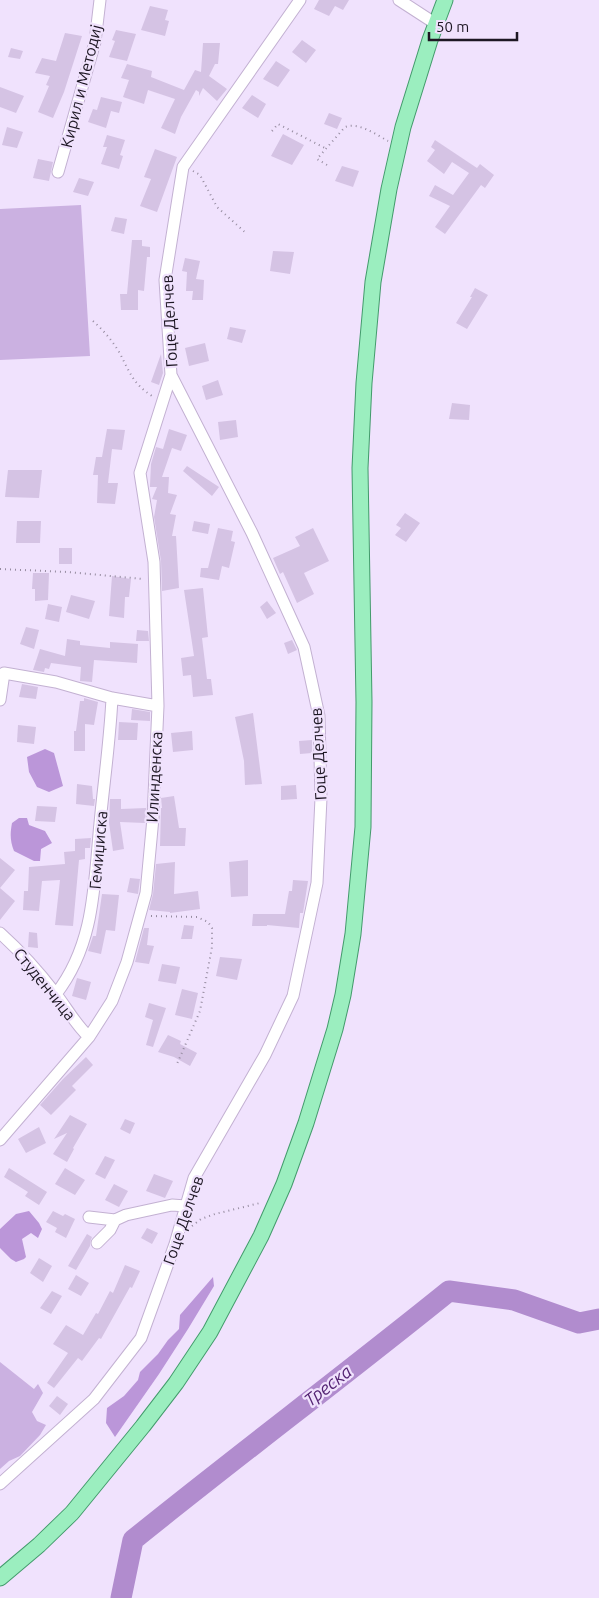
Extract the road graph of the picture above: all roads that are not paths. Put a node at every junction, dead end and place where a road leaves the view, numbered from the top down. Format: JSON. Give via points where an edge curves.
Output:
{"nodes":[{"id":1,"x":100,"y":0,"type":"edge"},
{"id":2,"x":300,"y":0,"type":"edge"},
{"id":3,"x":399,"y":0,"type":"edge"},
{"id":4,"x":445,"y":0,"type":"edge"},
{"id":5,"x":436,"y":24,"type":"junction"},
{"id":6,"x":58,"y":172,"type":"dead end"},
{"id":7,"x":172,"y":375,"type":"junction"},
{"id":8,"x":112,"y":698,"type":"junction"},
{"id":9,"x":0,"y":700,"type":"edge"},
{"id":10,"x":158,"y":706,"type":"junction"},
{"id":11,"x":0,"y":933,"type":"edge"},
{"id":12,"x":56,"y":994,"type":"junction"},
{"id":13,"x":89,"y":1037,"type":"junction"},
{"id":14,"x":0,"y":1140,"type":"edge"},
{"id":15,"x":186,"y":1206,"type":"junction"},
{"id":16,"x":89,"y":1218,"type":"dead end"},
{"id":17,"x":115,"y":1220,"type":"junction"},
{"id":18,"x":97,"y":1243,"type":"dead end"},
{"id":19,"x":0,"y":1484,"type":"edge"},
{"id":20,"x":0,"y":1578,"type":"edge"}],
"edges":[{"from":1,"to":6,"type":"street","name":"Кирил и Методиј","via":[[95,42]]},
{"from":2,"to":7,"type":"street","name":"Гоце Делчев","via":[[183,167],[165,280]]},
{"from":3,"to":5,"type":"street"},
{"from":4,"to":5,"type":"main road"},
{"from":5,"to":20,"type":"main road","via":[[403,127],[373,282],[360,477],[365,763],[363,827],[353,934],[343,995],[325,1064],[306,1124],[262,1236],[210,1332],[176,1383],[72,1513]]},
{"from":7,"to":10,"type":"street","name":"Илинденска","via":[[140,474],[154,562]]},
{"from":7,"to":15,"type":"street","name":"Гоце Делчев","via":[[252,533],[304,647],[319,716],[321,798],[317,883],[293,996],[265,1055],[194,1178]]},
{"from":8,"to":9,"type":"street","via":[[56,682],[4,673]]},
{"from":8,"to":10,"type":"street"},
{"from":8,"to":12,"type":"street","name":"Гемиџиска","via":[[90,919],[69,978]]},
{"from":10,"to":13,"type":"street","name":"Илинденска","via":[[146,893],[127,962],[112,1000]]},
{"from":11,"to":12,"type":"street","name":"Студенчица"},
{"from":12,"to":13,"type":"street","name":"Студенчица"},
{"from":13,"to":14,"type":"street","name":"Илинденска"},
{"from":15,"to":17,"type":"street","via":[[172,1205]]},
{"from":15,"to":19,"type":"street","name":"Гоце Делчев","via":[[141,1338],[94,1399]]},
{"from":16,"to":17,"type":"street"},
{"from":17,"to":18,"type":"street"}]}
